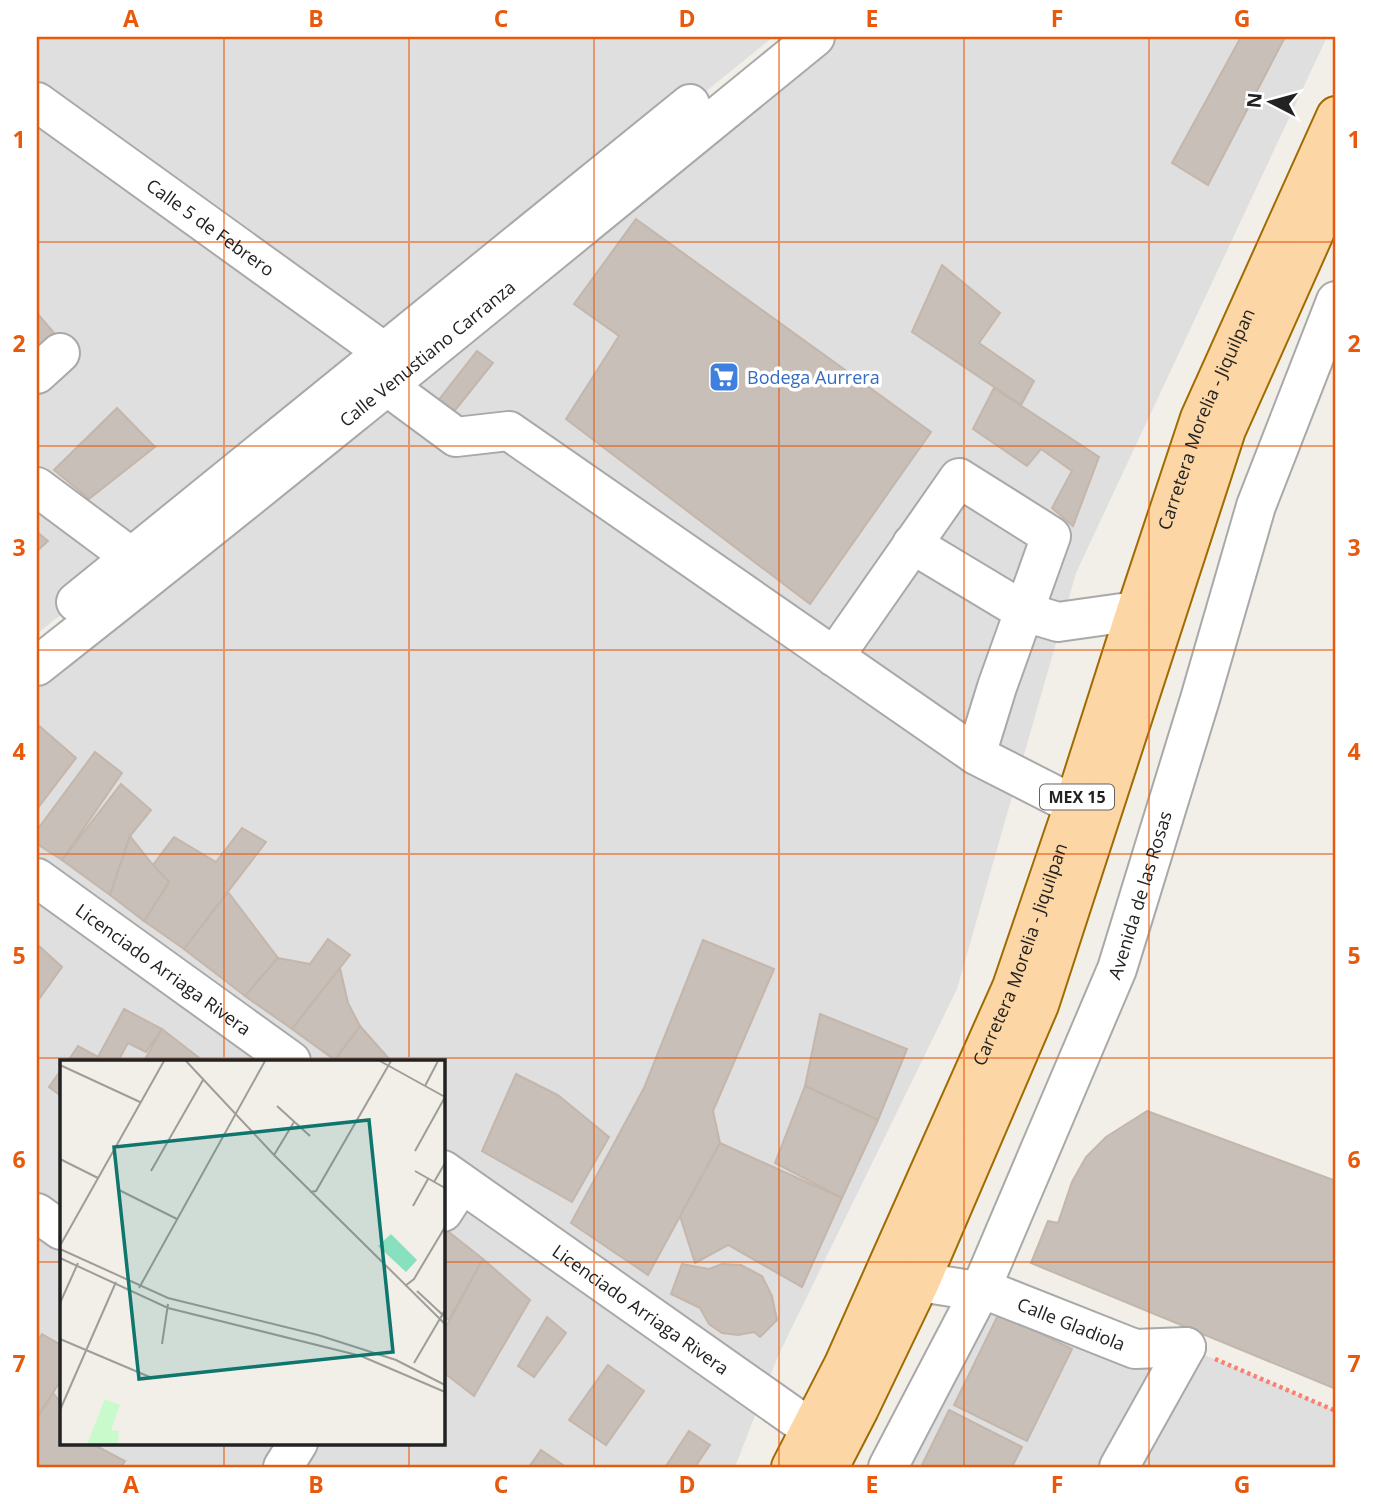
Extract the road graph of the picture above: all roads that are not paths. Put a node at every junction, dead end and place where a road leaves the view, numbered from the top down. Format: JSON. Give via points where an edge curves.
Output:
{"nodes":[{"id":1,"x":773,"y":37,"type":"edge"},
{"id":2,"x":815,"y":37,"type":"edge"},
{"id":3,"x":37,"y":102,"type":"edge"},
{"id":4,"x":1336,"y":116,"type":"edge"},
{"id":5,"x":1336,"y":184,"type":"edge"},
{"id":6,"x":1336,"y":301,"type":"edge"},
{"id":7,"x":386,"y":369,"type":"junction"},
{"id":8,"x":37,"y":487,"type":"edge"},
{"id":9,"x":912,"y":544,"type":"junction"},
{"id":10,"x":140,"y":568,"type":"junction"},
{"id":11,"x":1136,"y":611,"type":"junction"},
{"id":12,"x":1025,"y":612,"type":"junction"},
{"id":13,"x":37,"y":634,"type":"edge"},
{"id":14,"x":834,"y":657,"type":"junction"},
{"id":15,"x":37,"y":666,"type":"edge"},
{"id":16,"x":976,"y":755,"type":"junction"},
{"id":17,"x":1074,"y":805,"type":"junction"},
{"id":18,"x":37,"y":878,"type":"edge"},
{"id":19,"x":290,"y":1060,"type":"edge"},
{"id":20,"x":449,"y":1189,"type":"edge"},
{"id":21,"x":37,"y":1213,"type":"edge"},
{"id":22,"x":60,"y":1229,"type":"edge"},
{"id":23,"x":920,"y":1282,"type":"junction"},
{"id":24,"x":979,"y":1290,"type":"junction"},
{"id":25,"x":297,"y":1444,"type":"edge"},
{"id":26,"x":827,"y":1447,"type":"edge"},
{"id":27,"x":283,"y":1467,"type":"edge"},
{"id":28,"x":791,"y":1467,"type":"edge"},
{"id":29,"x":888,"y":1467,"type":"edge"},
{"id":30,"x":1119,"y":1467,"type":"edge"}],
"edges":[{"from":1,"to":7,"type":"street","name":"Calle Venustiano Carranza"},
{"from":2,"to":7,"type":"street","name":"Calle Venustiano Carranza"},
{"from":3,"to":7,"type":"street","name":"Calle 5 de Febrero"},
{"from":4,"to":11,"type":"main road","name":"Carretera Morelia - Jiquilpan","number":"MEX 15","via":[[1200,418]]},
{"from":5,"to":23,"type":"main road","name":"Carretera Morelia - Jiquilpan","number":"MEX 15","via":[[1226,430],[1039,1005]]},
{"from":6,"to":24,"type":"street","name":"Avenida de las Rosas","via":[[1256,506],[1117,969]]},
{"from":7,"to":10,"type":"street","name":"Calle Venustiano Carranza"},
{"from":7,"to":14,"type":"street","name":"Calle 5 de Febrero","via":[[456,437],[509,431]]},
{"from":8,"to":10,"type":"street"},
{"from":9,"to":12,"type":"street"},
{"from":9,"to":12,"type":"street","via":[[958,478],[1051,536]]},
{"from":9,"to":14,"type":"street"},
{"from":10,"to":13,"type":"street","name":"Calle Venustiano Carranza"},
{"from":10,"to":15,"type":"street","name":"Calle Venustiano Carranza"},
{"from":11,"to":12,"type":"street","via":[[1058,622]]},
{"from":11,"to":17,"type":"main road","name":"Carretera Morelia - Jiquilpan","number":"MEX 15"},
{"from":12,"to":16,"type":"street"},
{"from":14,"to":16,"type":"street","name":"Calle 5 de Febrero"},
{"from":16,"to":17,"type":"street","name":"Calle 5 de Febrero"},
{"from":17,"to":26,"type":"main road","name":"Carretera Morelia - Jiquilpan","number":"MEX 15","via":[[1012,987],[844,1364]]},
{"from":18,"to":19,"type":"street","name":"Licenciado Arriaga Rivera"},
{"from":20,"to":26,"type":"street","name":"Licenciado Arriaga Rivera"},
{"from":21,"to":22,"type":"street"},
{"from":23,"to":24,"type":"street","name":"Calle Gladiola"},
{"from":23,"to":26,"type":"main road","name":"Carretera Morelia - Jiquilpan","number":"MEX 15"},
{"from":24,"to":29,"type":"street","name":"Avenida de las Rosas"},
{"from":24,"to":30,"type":"street","name":"Calle Gladiola","via":[[1135,1349],[1186,1347]]},
{"from":25,"to":27,"type":"street"},
{"from":26,"to":28,"type":"main road","name":"Carretera Morelia - Jiquilpan","number":"MEX 15"}]}
